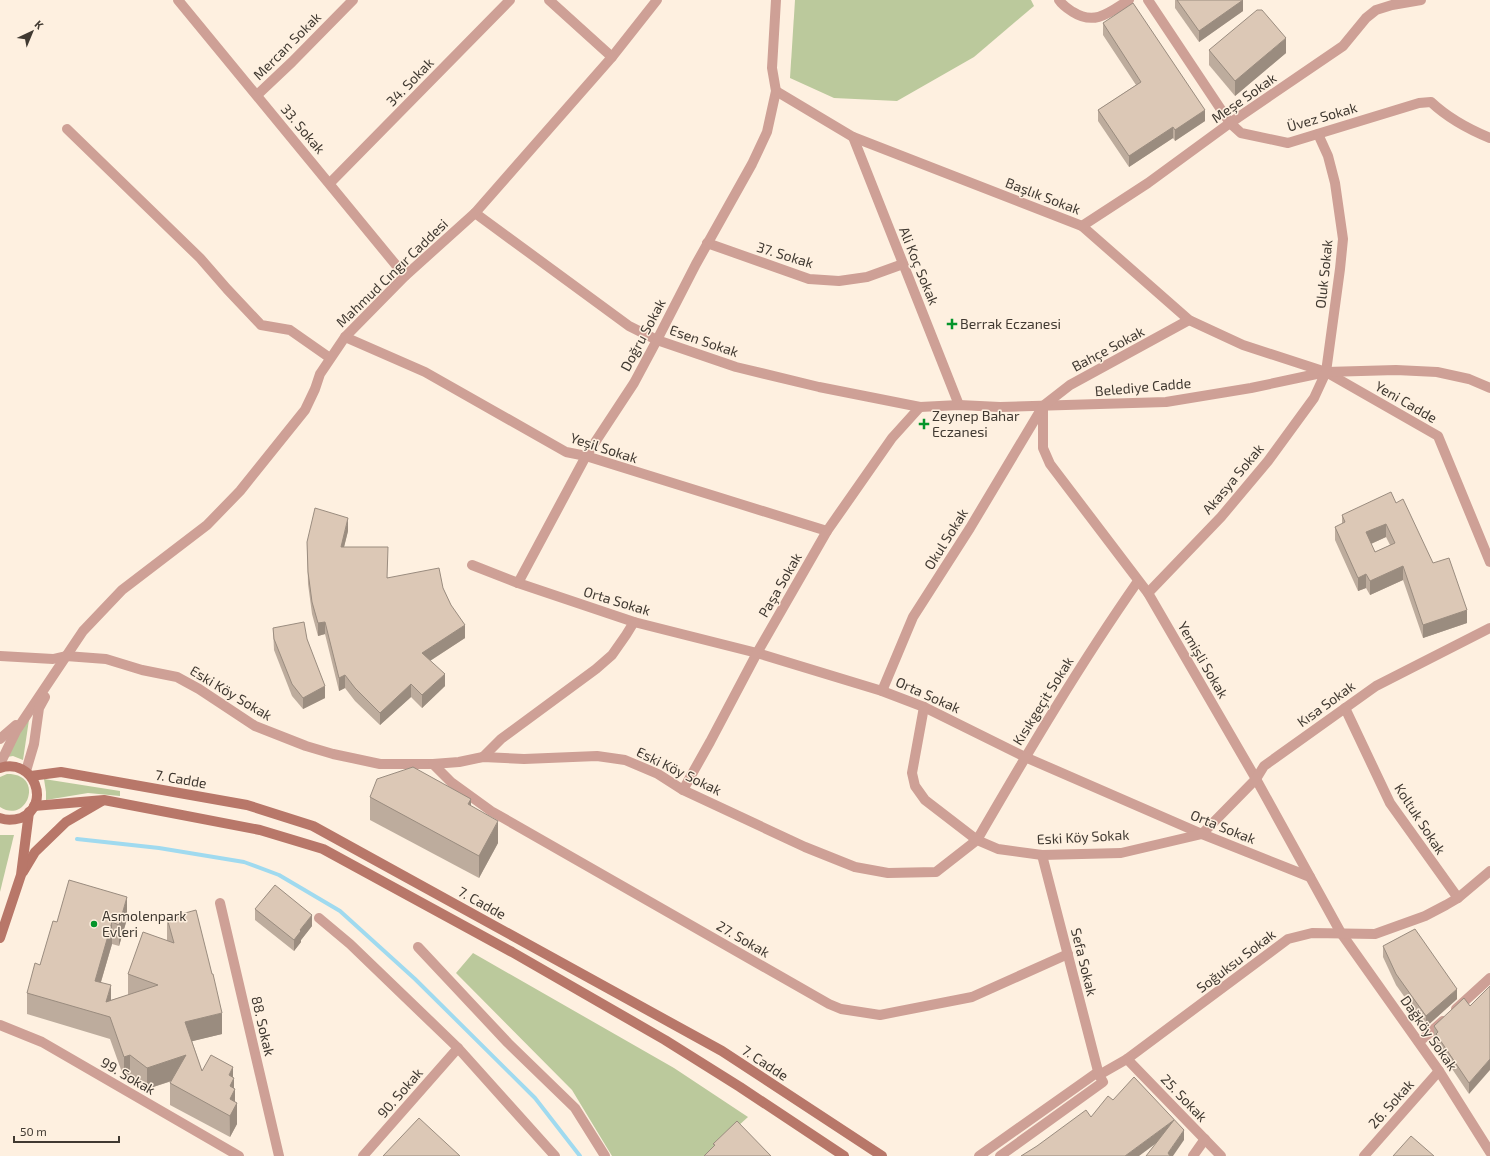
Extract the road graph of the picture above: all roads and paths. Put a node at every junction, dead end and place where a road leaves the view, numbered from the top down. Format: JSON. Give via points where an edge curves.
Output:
{"nodes":[{"id":1,"x":178,"y":0,"type":"edge"},
{"id":2,"x":353,"y":0,"type":"edge"},
{"id":3,"x":510,"y":0,"type":"edge"},
{"id":4,"x":549,"y":0,"type":"edge"},
{"id":5,"x":657,"y":0,"type":"edge"},
{"id":6,"x":776,"y":0,"type":"edge"},
{"id":7,"x":1059,"y":0,"type":"edge"},
{"id":8,"x":1129,"y":0,"type":"edge"},
{"id":9,"x":1148,"y":0,"type":"edge"},
{"id":10,"x":1421,"y":0,"type":"edge"},
{"id":11,"x":612,"y":57,"type":"junction"},
{"id":12,"x":776,"y":91,"type":"junction"},
{"id":13,"x":257,"y":95,"type":"junction"},
{"id":14,"x":1230,"y":123,"type":"junction"},
{"id":15,"x":67,"y":129,"type":"dead end"},
{"id":16,"x":1318,"y":134,"type":"junction"},
{"id":17,"x":853,"y":137,"type":"junction"},
{"id":18,"x":1490,"y":138,"type":"edge"},
{"id":19,"x":330,"y":183,"type":"junction"},
{"id":20,"x":475,"y":213,"type":"junction"},
{"id":21,"x":1082,"y":226,"type":"junction"},
{"id":22,"x":707,"y":243,"type":"junction"},
{"id":23,"x":903,"y":264,"type":"junction"},
{"id":24,"x":405,"y":276,"type":"junction"},
{"id":25,"x":1189,"y":320,"type":"junction"},
{"id":26,"x":345,"y":337,"type":"junction"},
{"id":27,"x":658,"y":340,"type":"junction"},
{"id":28,"x":330,"y":358,"type":"junction"},
{"id":29,"x":1326,"y":372,"type":"junction"},
{"id":30,"x":1490,"y":388,"type":"edge"},
{"id":31,"x":959,"y":405,"type":"junction"},
{"id":32,"x":1042,"y":406,"type":"junction"},
{"id":33,"x":920,"y":407,"type":"junction"},
{"id":34,"x":586,"y":456,"type":"junction"},
{"id":35,"x":827,"y":530,"type":"junction"},
{"id":36,"x":1490,"y":562,"type":"edge"},
{"id":37,"x":472,"y":565,"type":"dead end"},
{"id":38,"x":1138,"y":581,"type":"junction"},
{"id":39,"x":518,"y":583,"type":"junction"},
{"id":40,"x":1148,"y":594,"type":"junction"},
{"id":41,"x":634,"y":622,"type":"junction"},
{"id":42,"x":1490,"y":628,"type":"edge"},
{"id":43,"x":757,"y":653,"type":"junction"},
{"id":44,"x":0,"y":656,"type":"edge"},
{"id":45,"x":66,"y":656,"type":"junction"},
{"id":46,"x":57,"y":672,"type":"junction"},
{"id":47,"x":882,"y":691,"type":"junction"},
{"id":48,"x":924,"y":707,"type":"junction"},
{"id":49,"x":1345,"y":708,"type":"junction"},
{"id":50,"x":22,"y":720,"type":"junction"},
{"id":51,"x":0,"y":739,"type":"edge"},
{"id":52,"x":483,"y":757,"type":"junction"},
{"id":53,"x":1025,"y":757,"type":"junction"},
{"id":54,"x":0,"y":764,"type":"edge"},
{"id":55,"x":433,"y":764,"type":"junction"},
{"id":56,"x":0,"y":768,"type":"edge"},
{"id":57,"x":28,"y":774,"type":"junction"},
{"id":58,"x":1256,"y":779,"type":"junction"},
{"id":59,"x":684,"y":790,"type":"junction"},
{"id":60,"x":104,"y":800,"type":"junction"},
{"id":61,"x":32,"y":809,"type":"junction"},
{"id":62,"x":0,"y":818,"type":"edge"},
{"id":63,"x":1202,"y":834,"type":"junction"},
{"id":64,"x":977,"y":840,"type":"junction"},
{"id":65,"x":1042,"y":855,"type":"junction"},
{"id":66,"x":1490,"y":871,"type":"edge"},
{"id":67,"x":21,"y":875,"type":"junction"},
{"id":68,"x":1310,"y":877,"type":"junction"},
{"id":69,"x":1458,"y":898,"type":"junction"},
{"id":70,"x":220,"y":903,"type":"dead end"},
{"id":71,"x":318,"y":918,"type":"dead end"},
{"id":72,"x":1341,"y":933,"type":"junction"},
{"id":73,"x":0,"y":938,"type":"edge"},
{"id":74,"x":418,"y":947,"type":"dead end"},
{"id":75,"x":1068,"y":954,"type":"junction"},
{"id":76,"x":1490,"y":978,"type":"edge"},
{"id":77,"x":0,"y":1025,"type":"edge"},
{"id":78,"x":1419,"y":1042,"type":"junction"},
{"id":79,"x":458,"y":1048,"type":"junction"},
{"id":80,"x":1127,"y":1059,"type":"junction"},
{"id":81,"x":1439,"y":1071,"type":"junction"},
{"id":82,"x":1098,"y":1075,"type":"junction"},
{"id":83,"x":1204,"y":1139,"type":"junction"},
{"id":84,"x":1490,"y":1152,"type":"edge"},
{"id":85,"x":239,"y":1156,"type":"edge"},
{"id":86,"x":279,"y":1156,"type":"edge"},
{"id":87,"x":363,"y":1156,"type":"edge"},
{"id":88,"x":555,"y":1156,"type":"edge"},
{"id":89,"x":605,"y":1156,"type":"edge"},
{"id":90,"x":844,"y":1156,"type":"edge"},
{"id":91,"x":882,"y":1156,"type":"edge"},
{"id":92,"x":979,"y":1156,"type":"edge"},
{"id":93,"x":1000,"y":1156,"type":"edge"},
{"id":94,"x":1193,"y":1156,"type":"edge"},
{"id":95,"x":1221,"y":1156,"type":"edge"},
{"id":96,"x":1364,"y":1156,"type":"edge"}],
"edges":[{"from":1,"to":13,"type":"street","name":"33. Sokak"},
{"from":2,"to":13,"type":"street","name":"Mercan Sokak"},
{"from":3,"to":19,"type":"street","name":"34. Sokak"},
{"from":4,"to":11,"type":"street"},
{"from":5,"to":11,"type":"street","name":"Mahmud Cıngır Caddesi"},
{"from":6,"to":12,"type":"street","via":[[772,68]]},
{"from":7,"to":8,"type":"street","via":[[1062,6],[1090,19],[1107,15]]},
{"from":9,"to":14,"type":"street","name":"Üvez Sokak"},
{"from":10,"to":14,"type":"street","name":"Meşe Sokak","via":[[1376,10],[1343,46]]},
{"from":11,"to":20,"type":"street","name":"Mahmud Cıngır Caddesi"},
{"from":12,"to":17,"type":"street","name":"Başlık Sokak"},
{"from":12,"to":22,"type":"street","name":"Doğru Sokak","via":[[767,132],[752,164]]},
{"from":13,"to":19,"type":"street","name":"33. Sokak"},
{"from":14,"to":16,"type":"street","name":"Üvez Sokak","via":[[1241,133],[1288,143]]},
{"from":14,"to":21,"type":"street","name":"Meşe Sokak","via":[[1148,183]]},
{"from":15,"to":28,"type":"street","via":[[200,258],[261,325],[290,330]]},
{"from":16,"to":18,"type":"street","name":"Üvez Sokak","via":[[1419,103],[1431,102],[1458,123]]},
{"from":16,"to":29,"type":"street","name":"Oluk Sokak","via":[[1328,156],[1335,184],[1343,239]]},
{"from":17,"to":21,"type":"street","name":"Başlık Sokak"},
{"from":17,"to":23,"type":"street","name":"Ali Koç Sokak"},
{"from":19,"to":24,"type":"street","name":"33. Sokak"},
{"from":20,"to":24,"type":"street","name":"Mahmud Cıngır Caddesi"},
{"from":20,"to":27,"type":"street","name":"Esen Sokak","via":[[629,326]]},
{"from":21,"to":25,"type":"street","name":"Başlık Sokak"},
{"from":22,"to":23,"type":"street","name":"37. Sokak","via":[[809,279],[839,281],[867,277]]},
{"from":22,"to":27,"type":"street","name":"Doğru Sokak"},
{"from":23,"to":31,"type":"street","name":"Ali Koç Sokak"},
{"from":24,"to":26,"type":"street","name":"Mahmud Cıngır Caddesi"},
{"from":25,"to":29,"type":"street","name":"Başlık Sokak","via":[[1243,345]]},
{"from":25,"to":32,"type":"street","name":"Bahçe Sokak","via":[[1070,385]]},
{"from":26,"to":28,"type":"street","name":"Mahmud Cıngır Caddesi"},
{"from":26,"to":34,"type":"street","name":"Yeşil Sokak","via":[[425,372],[566,452]]},
{"from":27,"to":33,"type":"street","name":"Esen Sokak","via":[[736,367]]},
{"from":27,"to":34,"type":"street","name":"Doğru Sokak","via":[[634,383]]},
{"from":28,"to":45,"type":"street","name":"Mahmud Cıngır Caddesi","via":[[320,374],[305,410],[240,491],[207,525],[122,590],[83,631]]},
{"from":29,"to":30,"type":"street","via":[[1437,372],[1469,379]]},
{"from":29,"to":32,"type":"street","name":"Belediye Cadde","via":[[1166,402]]},
{"from":29,"to":36,"type":"street","name":"Yeni Cadde","via":[[1438,436]]},
{"from":29,"to":40,"type":"street","name":"Akasya Sokak","via":[[1314,398],[1268,461],[1221,517]]},
{"from":31,"to":32,"type":"street","name":"Belediye Cadde"},
{"from":31,"to":33,"type":"street","name":"Esen Sokak"},
{"from":32,"to":38,"type":"street","name":"Yemişli Sokak","via":[[1043,448],[1050,464]]},
{"from":32,"to":47,"type":"street","name":"Okul Sokak","via":[[970,528],[913,617]]},
{"from":33,"to":35,"type":"street","name":"Paşa Sokak","via":[[892,438]]},
{"from":34,"to":35,"type":"street","name":"Yeşil Sokak"},
{"from":34,"to":39,"type":"street","name":"Doğru Sokak"},
{"from":35,"to":43,"type":"street","name":"Paşa Sokak"},
{"from":37,"to":39,"type":"street","name":"Orta Sokak"},
{"from":38,"to":40,"type":"street","name":"Yemişli Sokak"},
{"from":38,"to":53,"type":"street","name":"Kısıkgeçit Sokak","via":[[1104,630]]},
{"from":39,"to":41,"type":"street","name":"Orta Sokak"},
{"from":40,"to":58,"type":"street","name":"Yemişli Sokak"},
{"from":41,"to":43,"type":"street","name":"Orta Sokak"},
{"from":41,"to":52,"type":"street","via":[[612,655],[501,740]]},
{"from":42,"to":49,"type":"street","name":"Kısa Sokak","via":[[1376,686]]},
{"from":43,"to":47,"type":"street","name":"Orta Sokak"},
{"from":43,"to":59,"type":"street","name":"Paşa Sokak"},
{"from":44,"to":45,"type":"street","name":"Eski Köy Sokak","via":[[53,659]]},
{"from":45,"to":46,"type":"street","name":"Mahmud Cıngır Caddesi"},
{"from":45,"to":55,"type":"street","name":"Eski Köy Sokak","via":[[106,659],[177,677],[255,726],[326,752],[380,764]]},
{"from":46,"to":50,"type":"street","name":"Mahmud Cıngır Caddesi"},
{"from":46,"to":57,"type":"street","name":"Mahmud Cıngır Caddesi","via":[[39,708]]},
{"from":47,"to":48,"type":"street","name":"Orta Sokak"},
{"from":48,"to":53,"type":"street","name":"Orta Sokak"},
{"from":48,"to":64,"type":"street","via":[[912,772],[916,786],[926,800]]},
{"from":49,"to":58,"type":"street","name":"Kısa Sokak","via":[[1264,766]]},
{"from":49,"to":69,"type":"street","name":"Koltuk Sokak","via":[[1390,803]]},
{"from":50,"to":51,"type":"street"},
{"from":50,"to":54,"type":"street","name":"Mahmud Cıngır Caddesi"},
{"from":52,"to":55,"type":"street","name":"Eski Köy Sokak"},
{"from":52,"to":59,"type":"street","name":"Eski Köy Sokak","via":[[524,759],[597,756],[625,760],[658,774]]},
{"from":53,"to":63,"type":"street","name":"Orta Sokak"},
{"from":53,"to":64,"type":"street","name":"Kısıkgeçit Sokak"},
{"from":55,"to":75,"type":"street","name":"27. Sokak","via":[[451,782],[491,811],[841,1009],[880,1014],[972,997]]},
{"from":56,"to":57,"type":"main road","name":"7. Cadde","via":[[12,766]]},
{"from":57,"to":61,"type":"main road","via":[[37,790],[37,798]]},
{"from":57,"to":91,"type":"main road","name":"7. Cadde","via":[[61,772],[232,802],[313,826],[722,1051]]},
{"from":58,"to":63,"type":"street","name":"Kısa Sokak"},
{"from":58,"to":68,"type":"street","name":"Yemişli Sokak"},
{"from":59,"to":64,"type":"street","name":"Eski Köy Sokak","via":[[805,847],[855,867],[888,873],[936,872]]},
{"from":60,"to":61,"type":"main road","name":"7. Cadde"},
{"from":60,"to":67,"type":"main road","via":[[66,822],[35,852]]},
{"from":60,"to":90,"type":"main road","name":"7. Cadde","via":[[260,830],[324,849],[512,952],[665,1040]]},
{"from":61,"to":62,"type":"main road","name":"7. Cadde","via":[[17,819]]},
{"from":61,"to":67,"type":"main road"},
{"from":63,"to":65,"type":"street","name":"Eski Köy Sokak","via":[[1121,853]]},
{"from":63,"to":68,"type":"street","name":"Orta Sokak"},
{"from":64,"to":65,"type":"street","name":"Eski Köy Sokak","via":[[998,850]]},
{"from":65,"to":75,"type":"street","name":"Sefa Sokak"},
{"from":66,"to":69,"type":"street","name":"Soğuksu Sokak"},
{"from":67,"to":73,"type":"main road"},
{"from":68,"to":72,"type":"street","name":"Yemişli Sokak"},
{"from":69,"to":72,"type":"street","name":"Soğuksu Sokak","via":[[1425,916],[1375,934]]},
{"from":70,"to":86,"type":"street","name":"88. Sokak"},
{"from":71,"to":79,"type":"street","via":[[350,944]]},
{"from":72,"to":78,"type":"street","name":"Dağköy Sokak"},
{"from":72,"to":80,"type":"street","name":"Soğuksu Sokak","via":[[1312,933],[1288,940]]},
{"from":74,"to":89,"type":"street","via":[[508,1043],[575,1108]]},
{"from":75,"to":82,"type":"street","name":"Sefa Sokak"},
{"from":76,"to":78,"type":"street"},
{"from":77,"to":85,"type":"street","name":"99. Sokak","via":[[42,1042]]},
{"from":78,"to":81,"type":"street","name":"Dağköy Sokak"},
{"from":79,"to":87,"type":"street","name":"90. Sokak"},
{"from":79,"to":88,"type":"street"},
{"from":80,"to":82,"type":"street","name":"Soğuksu Sokak"},
{"from":80,"to":83,"type":"street","name":"25. Sokak"},
{"from":81,"to":84,"type":"street","name":"Dağköy Sokak"},
{"from":81,"to":96,"type":"street","name":"26. Sokak"},
{"from":82,"to":92,"type":"street","name":"Soğuksu Sokak","via":[[1095,1074]]},
{"from":82,"to":93,"type":"street","via":[[1103,1082]]},
{"from":83,"to":94,"type":"street"},
{"from":83,"to":95,"type":"street","name":"25. Sokak"}]}
